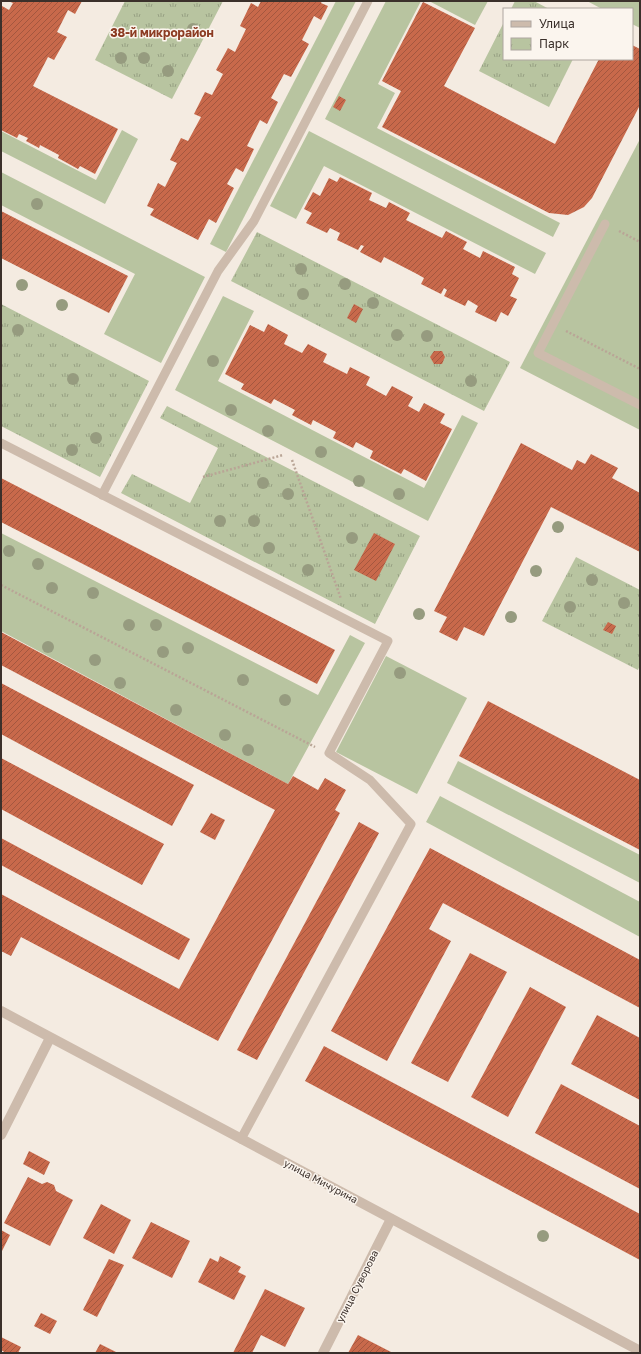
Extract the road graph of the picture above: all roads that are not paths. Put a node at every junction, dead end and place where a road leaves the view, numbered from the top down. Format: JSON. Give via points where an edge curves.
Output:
{"nodes":[{"id":1,"x":368,"y":1,"type":"edge"},
{"id":2,"x":606,"y":224,"type":"road end"},
{"id":3,"x":640,"y":405,"type":"edge"},
{"id":4,"x":1,"y":443,"type":"edge"},
{"id":5,"x":102,"y":495,"type":"junction"},
{"id":6,"x":1,"y":1011,"type":"edge"},
{"id":7,"x":50,"y":1038,"type":"junction"},
{"id":8,"x":1,"y":1135,"type":"edge"},
{"id":9,"x":241,"y":1139,"type":"junction"},
{"id":10,"x":391,"y":1219,"type":"junction"},
{"id":11,"x":640,"y":1351,"type":"edge"},
{"id":12,"x":323,"y":1353,"type":"edge"}],
"edges":[{"from":1,"to":5,"type":"lane","via":[[254,221],[218,271]]},
{"from":2,"to":3,"type":"lane","via":[[538,353]]},
{"from":4,"to":5,"type":"lane"},
{"from":5,"to":9,"type":"lane","via":[[388,641],[329,753],[370,780],[411,824]]},
{"from":6,"to":7,"type":"street","name":"улица Мичурина"},
{"from":7,"to":8,"type":"street"},
{"from":7,"to":9,"type":"street","name":"улица Мичурина"},
{"from":9,"to":10,"type":"street","name":"улица Мичурина"},
{"from":10,"to":11,"type":"street","name":"улица Мичурина"},
{"from":10,"to":12,"type":"street","name":"улица Суворова"}]}
